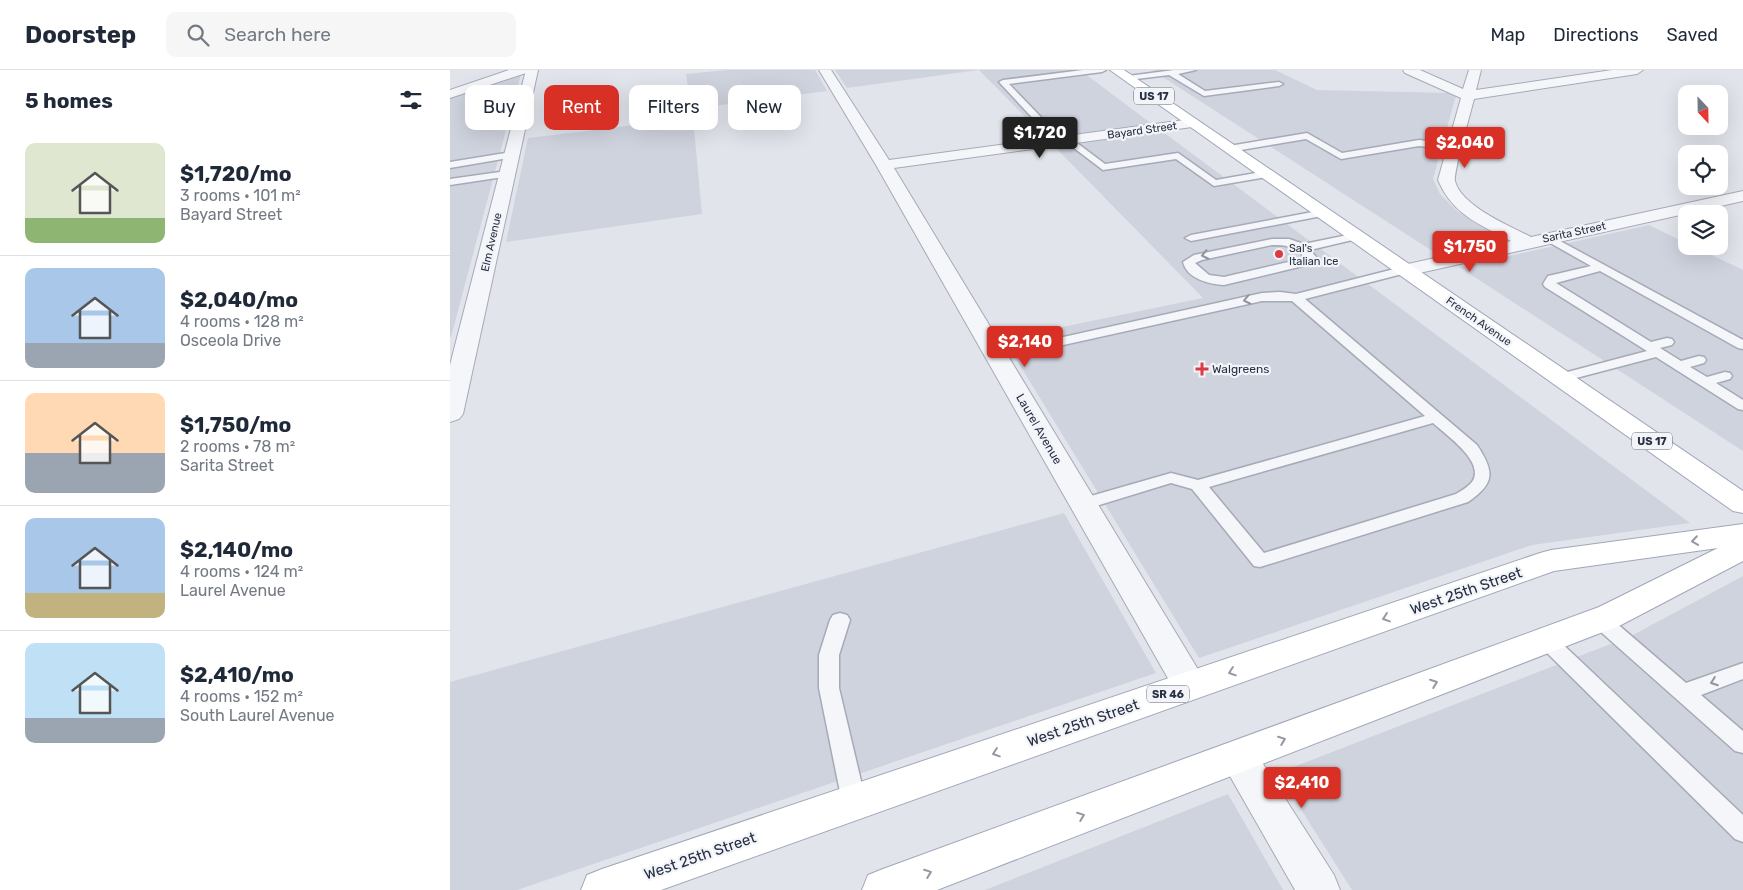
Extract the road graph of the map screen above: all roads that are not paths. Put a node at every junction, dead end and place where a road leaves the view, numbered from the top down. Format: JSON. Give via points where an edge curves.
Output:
{"nodes":[{"id":1,"x":522,"y":70,"type":"edge"},
{"id":2,"x":532,"y":70,"type":"edge"},
{"id":3,"x":825,"y":70,"type":"edge"},
{"id":4,"x":1102,"y":70,"type":"edge"},
{"id":5,"x":1192,"y":70,"type":"edge"},
{"id":6,"x":1409,"y":70,"type":"edge"},
{"id":7,"x":1475,"y":70,"type":"edge"},
{"id":8,"x":1637,"y":70,"type":"edge"},
{"id":9,"x":1171,"y":73,"type":"junction"},
{"id":10,"x":1122,"y":74,"type":"edge"},
{"id":11,"x":1279,"y":84,"type":"dead end"},
{"id":12,"x":451,"y":94,"type":"edge"},
{"id":13,"x":1467,"y":96,"type":"junction"},
{"id":14,"x":1192,"y":123,"type":"junction"},
{"id":15,"x":1064,"y":140,"type":"junction"},
{"id":16,"x":1454,"y":147,"type":"junction"},
{"id":17,"x":1229,"y":148,"type":"junction"},
{"id":18,"x":512,"y":155,"type":"junction"},
{"id":19,"x":450,"y":165,"type":"edge"},
{"id":20,"x":884,"y":166,"type":"junction"},
{"id":21,"x":507,"y":174,"type":"junction"},
{"id":22,"x":1266,"y":174,"type":"junction"},
{"id":23,"x":450,"y":182,"type":"edge"},
{"id":24,"x":1743,"y":196,"type":"edge"},
{"id":25,"x":1323,"y":213,"type":"junction"},
{"id":26,"x":1357,"y":236,"type":"junction"},
{"id":27,"x":1191,"y":238,"type":"dead end"},
{"id":28,"x":1549,"y":238,"type":"junction"},
{"id":29,"x":1526,"y":242,"type":"junction"},
{"id":30,"x":1303,"y":248,"type":"junction"},
{"id":31,"x":1602,"y":267,"type":"junction"},
{"id":32,"x":1406,"y":270,"type":"junction"},
{"id":33,"x":1634,"y":284,"type":"junction"},
{"id":34,"x":1616,"y":289,"type":"dead end"},
{"id":35,"x":1590,"y":295,"type":"dead end"},
{"id":36,"x":1296,"y":298,"type":"junction"},
{"id":37,"x":1658,"y":298,"type":"junction"},
{"id":38,"x":1571,"y":300,"type":"junction"},
{"id":39,"x":1641,"y":303,"type":"dead end"},
{"id":40,"x":1613,"y":309,"type":"dead end"},
{"id":41,"x":1594,"y":314,"type":"junction"},
{"id":42,"x":1686,"y":314,"type":"junction"},
{"id":43,"x":1668,"y":318,"type":"dead end"},
{"id":44,"x":1640,"y":325,"type":"dead end"},
{"id":45,"x":1620,"y":330,"type":"junction"},
{"id":46,"x":1715,"y":330,"type":"junction"},
{"id":47,"x":1696,"y":334,"type":"dead end"},
{"id":48,"x":1667,"y":342,"type":"dead end"},
{"id":49,"x":1743,"y":346,"type":"edge"},
{"id":50,"x":1652,"y":350,"type":"junction"},
{"id":51,"x":1727,"y":352,"type":"dead end"},
{"id":52,"x":996,"y":356,"type":"junction"},
{"id":53,"x":1699,"y":360,"type":"dead end"},
{"id":54,"x":1678,"y":366,"type":"junction"},
{"id":55,"x":1725,"y":376,"type":"dead end"},
{"id":56,"x":1561,"y":378,"type":"junction"},
{"id":57,"x":1705,"y":382,"type":"junction"},
{"id":58,"x":1743,"y":406,"type":"edge"},
{"id":59,"x":450,"y":414,"type":"edge"},
{"id":60,"x":1436,"y":418,"type":"junction"},
{"id":61,"x":1198,"y":485,"type":"junction"},
{"id":62,"x":1083,"y":504,"type":"junction"},
{"id":63,"x":1743,"y":504,"type":"edge"},
{"id":64,"x":1743,"y":534,"type":"edge"},
{"id":65,"x":1743,"y":548,"type":"edge"},
{"id":66,"x":840,"y":620,"type":"dead end"},
{"id":67,"x":1600,"y":620,"type":"junction"},
{"id":68,"x":1546,"y":640,"type":"junction"},
{"id":69,"x":1743,"y":671,"type":"edge"},
{"id":70,"x":1190,"y":686,"type":"junction"},
{"id":71,"x":1684,"y":692,"type":"junction"},
{"id":72,"x":1743,"y":744,"type":"edge"},
{"id":73,"x":1238,"y":757,"type":"junction"},
{"id":74,"x":854,"y":802,"type":"junction"},
{"id":75,"x":1743,"y":831,"type":"edge"},
{"id":76,"x":602,"y":890,"type":"edge"},
{"id":77,"x":883,"y":890,"type":"edge"},
{"id":78,"x":1319,"y":890,"type":"edge"}],
"edges":[{"from":1,"to":12,"type":"street"},
{"from":2,"to":18,"type":"street","name":"Elm Avenue"},
{"from":3,"to":20,"type":"street","name":"Laurel Avenue"},
{"from":4,"to":15,"type":"lane","via":[[1003,82]]},
{"from":5,"to":9,"type":"lane"},
{"from":6,"to":13,"type":"street"},
{"from":7,"to":13,"type":"street"},
{"from":8,"to":13,"type":"street"},
{"from":9,"to":10,"type":"lane"},
{"from":9,"to":11,"type":"lane","via":[[1204,94]]},
{"from":10,"to":14,"type":"main road","name":"French Avenue","number":"US 17"},
{"from":13,"to":16,"type":"street"},
{"from":14,"to":15,"type":"street","name":"Bayard Street"},
{"from":14,"to":17,"type":"main road","name":"French Avenue","number":"US 17"},
{"from":15,"to":20,"type":"street","name":"Bayard Street"},
{"from":15,"to":22,"type":"lane","via":[[1103,167],[1178,156],[1214,183]]},
{"from":16,"to":17,"type":"lane","via":[[1419,143],[1341,156],[1307,136]]},
{"from":16,"to":29,"type":"street","via":[[1446,180],[1453,195],[1470,210]]},
{"from":17,"to":22,"type":"main road","name":"French Avenue","number":"US 17"},
{"from":18,"to":19,"type":"lane"},
{"from":18,"to":21,"type":"street","name":"Elm Avenue"},
{"from":20,"to":52,"type":"street","name":"Laurel Avenue"},
{"from":21,"to":23,"type":"lane"},
{"from":21,"to":59,"type":"street","name":"Elm Avenue"},
{"from":22,"to":25,"type":"main road","name":"French Avenue","number":"US 17"},
{"from":24,"to":28,"type":"street","name":"Sarita Street"},
{"from":25,"to":26,"type":"main road","name":"French Avenue","number":"US 17"},
{"from":25,"to":27,"type":"lane"},
{"from":26,"to":30,"type":"lane"},
{"from":26,"to":32,"type":"main road","name":"French Avenue","number":"US 17"},
{"from":28,"to":29,"type":"street","name":"Sarita Street"},
{"from":28,"to":31,"type":"lane"},
{"from":29,"to":32,"type":"street","name":"Sarita Street"},
{"from":30,"to":30,"type":"lane","one_way":true,"via":[[1289,242],[1272,242],[1198,256],[1189,262],[1203,278],[1216,281],[1307,262],[1311,258]]},
{"from":31,"to":33,"type":"lane"},
{"from":31,"to":38,"type":"lane","via":[[1552,279],[1548,284]]},
{"from":32,"to":36,"type":"lane"},
{"from":32,"to":56,"type":"main road","name":"French Avenue","number":"US 17"},
{"from":33,"to":34,"type":"lane"},
{"from":33,"to":37,"type":"lane"},
{"from":35,"to":38,"type":"lane"},
{"from":36,"to":52,"type":"lane","one_way":true,"via":[[1262,297]]},
{"from":36,"to":60,"type":"lane"},
{"from":37,"to":39,"type":"lane"},
{"from":37,"to":42,"type":"lane"},
{"from":38,"to":41,"type":"lane"},
{"from":40,"to":41,"type":"lane"},
{"from":41,"to":45,"type":"lane"},
{"from":42,"to":43,"type":"lane"},
{"from":42,"to":46,"type":"lane"},
{"from":44,"to":45,"type":"lane"},
{"from":45,"to":50,"type":"lane"},
{"from":46,"to":47,"type":"lane"},
{"from":46,"to":49,"type":"lane"},
{"from":48,"to":50,"type":"lane"},
{"from":49,"to":51,"type":"lane"},
{"from":50,"to":54,"type":"lane"},
{"from":50,"to":56,"type":"lane"},
{"from":52,"to":62,"type":"street","name":"Laurel Avenue"},
{"from":53,"to":54,"type":"lane"},
{"from":54,"to":57,"type":"lane"},
{"from":55,"to":57,"type":"lane"},
{"from":56,"to":63,"type":"main road","name":"French Avenue","number":"US 17"},
{"from":57,"to":58,"type":"lane"},
{"from":60,"to":61,"type":"lane"},
{"from":60,"to":61,"type":"lane","via":[[1471,448],[1481,462],[1483,477],[1476,490],[1462,498],[1260,561]]},
{"from":61,"to":62,"type":"lane","via":[[1171,478]]},
{"from":62,"to":70,"type":"street","name":"Laurel Avenue"},
{"from":64,"to":70,"type":"main road","name":"West 25th Street","number":"SR 46","one_way":true,"via":[[1551,561]]},
{"from":65,"to":67,"type":"main road"},
{"from":66,"to":74,"type":"lane","via":[[829,655],[829,688]]},
{"from":67,"to":68,"type":"main road"},
{"from":67,"to":71,"type":"lane"},
{"from":73,"to":68,"type":"main road","one_way":true},
{"from":68,"to":75,"type":"lane"},
{"from":69,"to":71,"type":"lane","one_way":true},
{"from":70,"to":74,"type":"main road","name":"West 25th Street","number":"SR 46","one_way":true},
{"from":71,"to":72,"type":"lane"},
{"from":77,"to":73,"type":"main road","one_way":true},
{"from":73,"to":78,"type":"street"},
{"from":74,"to":76,"type":"main road","name":"West 25th Street","number":"SR 46"}]}
